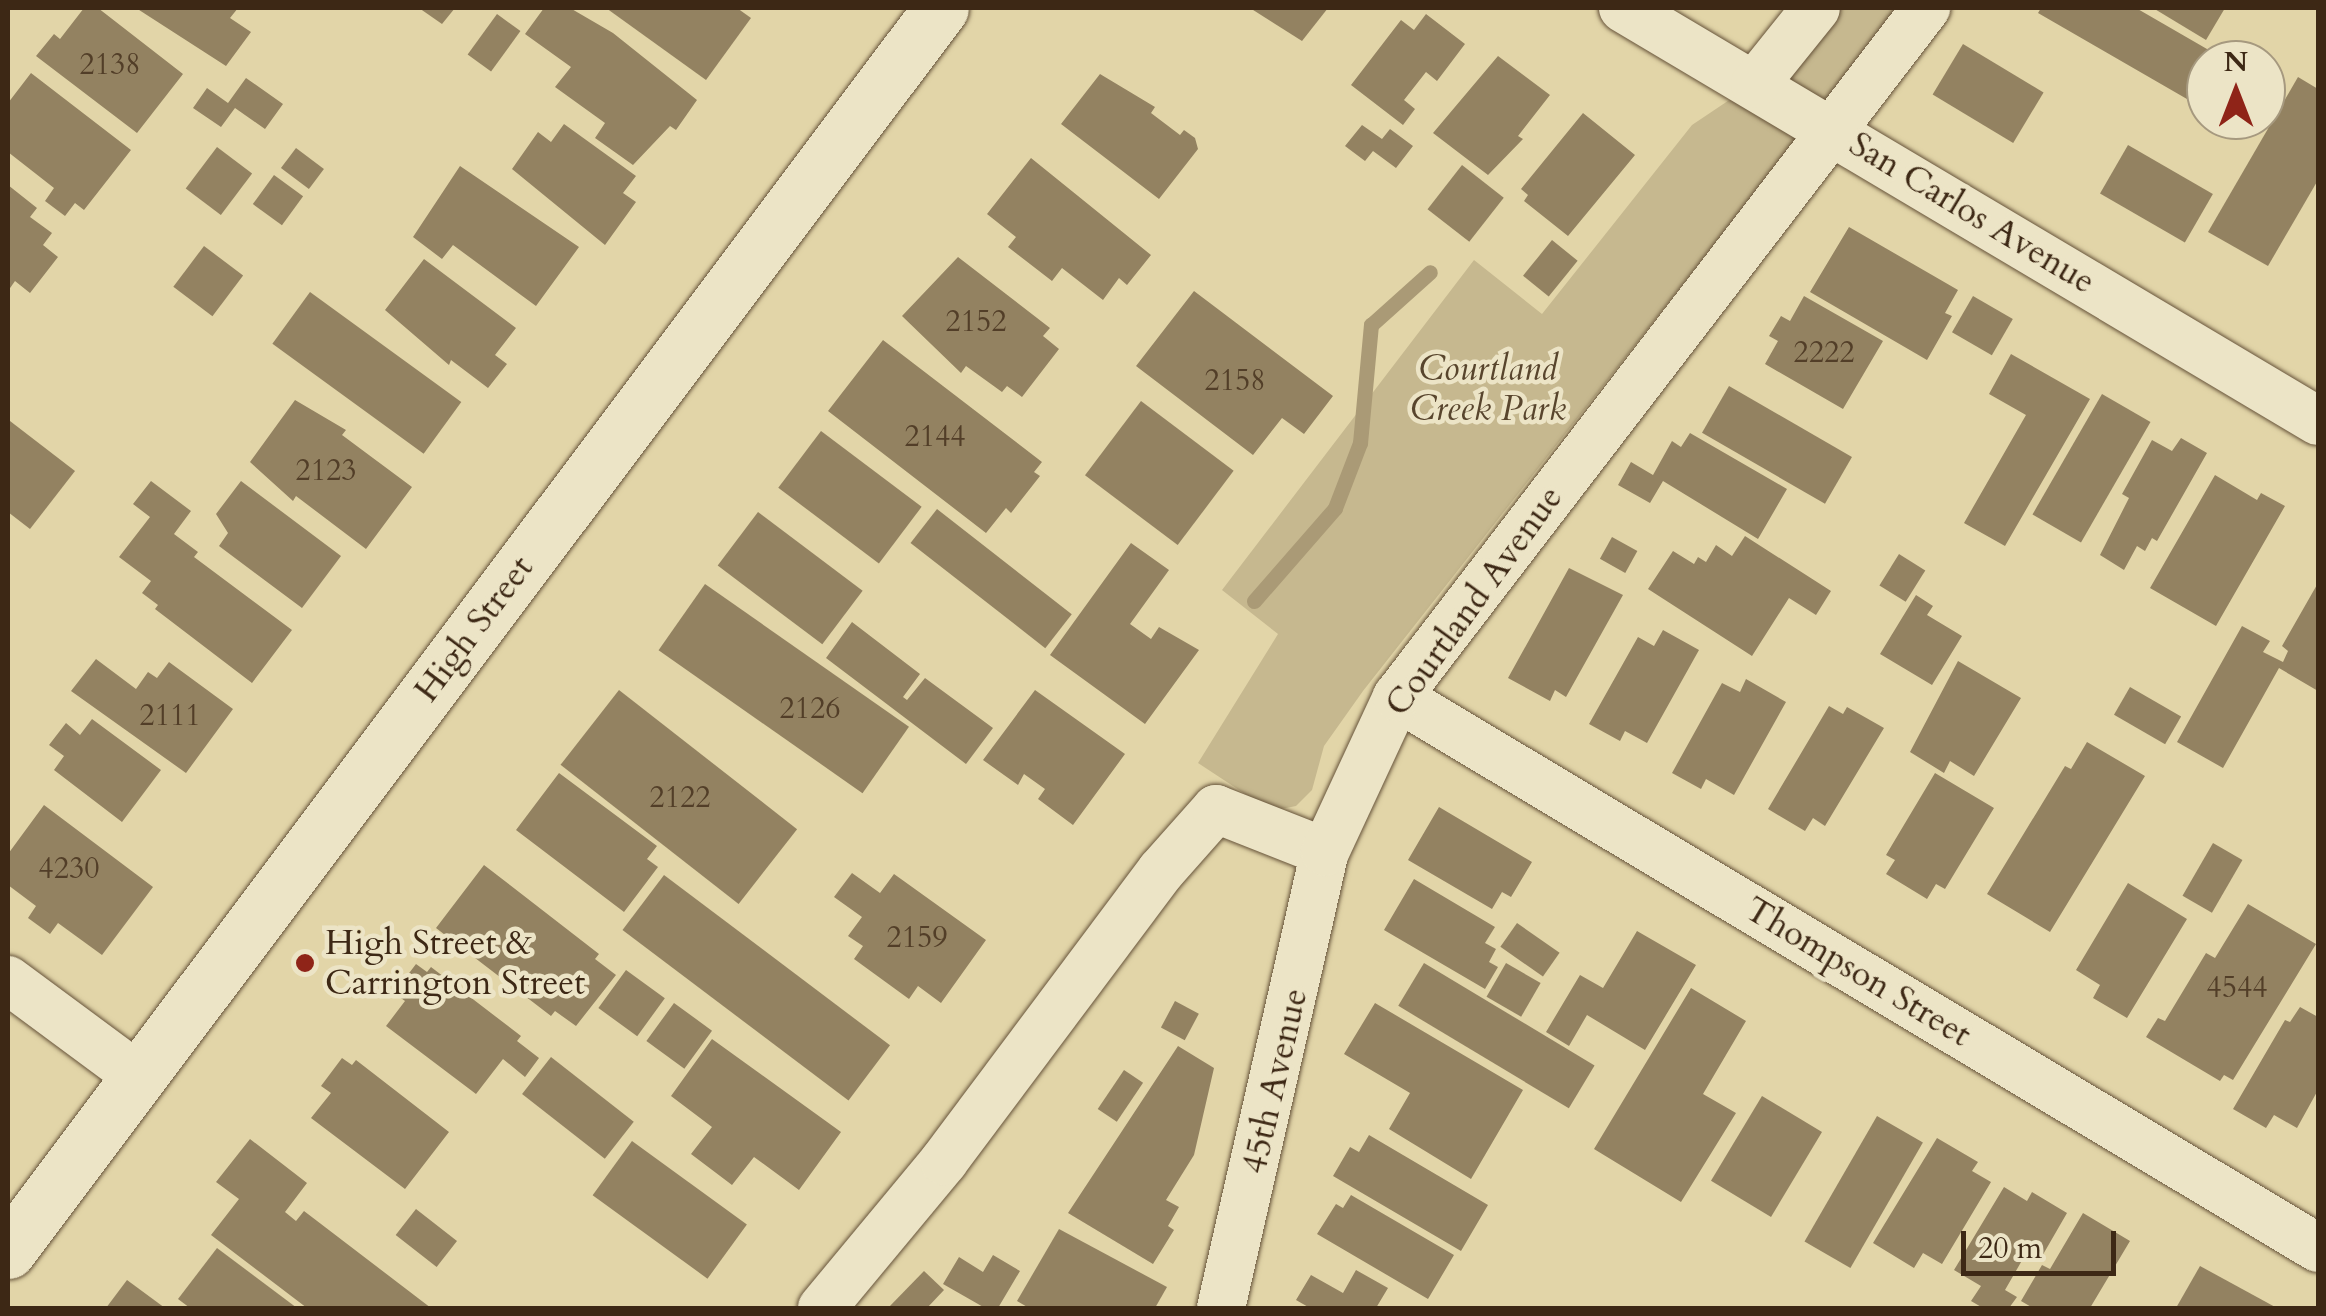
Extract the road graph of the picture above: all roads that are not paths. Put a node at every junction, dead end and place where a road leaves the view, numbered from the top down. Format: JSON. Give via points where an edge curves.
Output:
{"nodes":[{"id":1,"x":941,"y":8,"type":"edge"},
{"id":2,"x":1624,"y":8,"type":"edge"},
{"id":3,"x":1816,"y":8,"type":"edge"},
{"id":4,"x":1926,"y":8,"type":"edge"},
{"id":5,"x":1756,"y":84,"type":"junction"},
{"id":6,"x":1828,"y":127,"type":"junction"},
{"id":7,"x":2318,"y":421,"type":"edge"},
{"id":8,"x":1398,"y":696,"type":"junction"},
{"id":9,"x":1325,"y":852,"type":"junction"},
{"id":10,"x":8,"y":980,"type":"edge"},
{"id":11,"x":138,"y":1076,"type":"junction"},
{"id":12,"x":2318,"y":1248,"type":"edge"},
{"id":13,"x":8,"y":1251,"type":"edge"},
{"id":14,"x":822,"y":1308,"type":"edge"},
{"id":15,"x":1222,"y":1308,"type":"edge"}],
"edges":[{"from":1,"to":11,"type":"main road","name":"High Street"},
{"from":2,"to":5,"type":"street","name":"San Carlos Avenue"},
{"from":3,"to":5,"type":"street"},
{"from":4,"to":6,"type":"street","name":"Courtland Avenue"},
{"from":5,"to":6,"type":"street","name":"San Carlos Avenue"},
{"from":6,"to":7,"type":"street","name":"San Carlos Avenue"},
{"from":6,"to":8,"type":"street","name":"Courtland Avenue"},
{"from":8,"to":9,"type":"street","name":"Courtland Avenue"},
{"from":8,"to":12,"type":"street","name":"Thompson Street"},
{"from":9,"to":14,"type":"street","via":[[1216,809]]},
{"from":9,"to":15,"type":"street","name":"45th Avenue"},
{"from":10,"to":11,"type":"street"},
{"from":11,"to":13,"type":"main road","name":"High Street"}]}
